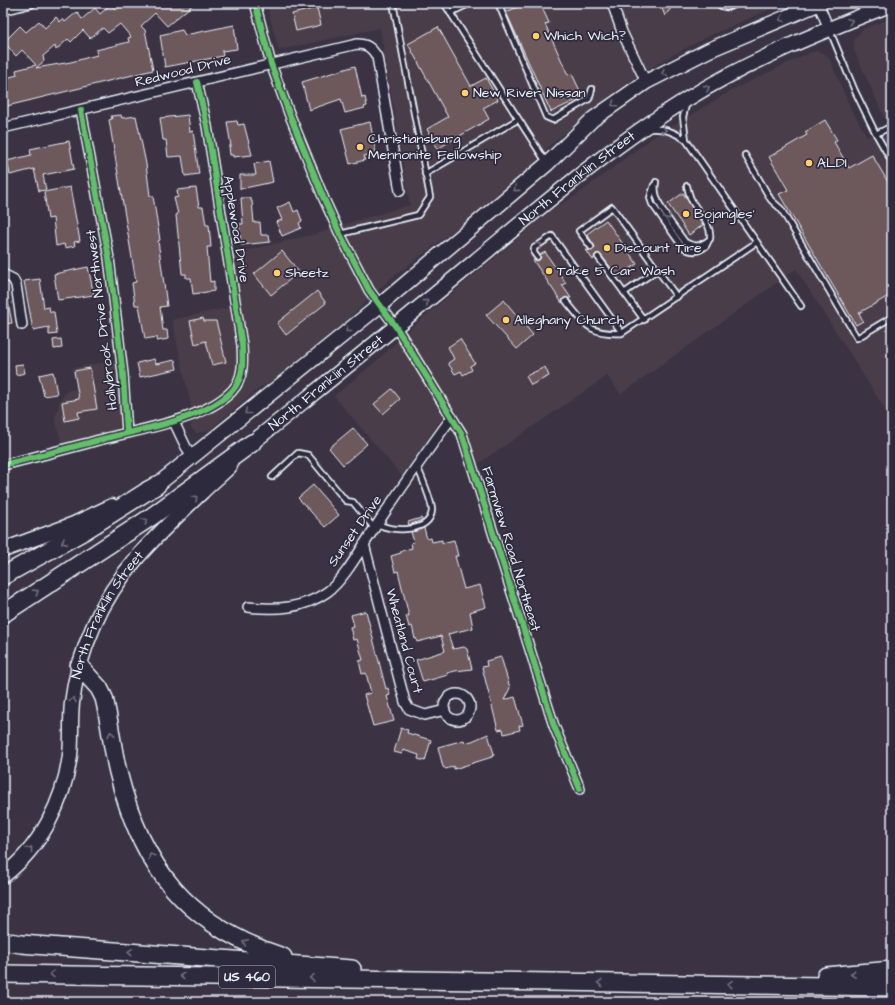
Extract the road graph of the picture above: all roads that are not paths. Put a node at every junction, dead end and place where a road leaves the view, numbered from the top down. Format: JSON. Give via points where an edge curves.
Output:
{"nodes":[{"id":1,"x":31,"y":3,"type":"edge"},
{"id":2,"x":255,"y":3,"type":"edge"},
{"id":3,"x":392,"y":3,"type":"edge"},
{"id":4,"x":444,"y":3,"type":"edge"},
{"id":5,"x":471,"y":3,"type":"edge"},
{"id":6,"x":498,"y":3,"type":"edge"},
{"id":7,"x":612,"y":3,"type":"edge"},
{"id":8,"x":717,"y":3,"type":"edge"},
{"id":9,"x":724,"y":3,"type":"edge"},
{"id":10,"x":819,"y":3,"type":"edge"},
{"id":11,"x":734,"y":4,"type":"edge"},
{"id":12,"x":892,"y":4,"type":"edge"},
{"id":13,"x":3,"y":10,"type":"edge"},
{"id":14,"x":450,"y":13,"type":"junction"},
{"id":15,"x":829,"y":29,"type":"junction"},
{"id":16,"x":272,"y":64,"type":"junction"},
{"id":17,"x":197,"y":82,"type":"junction"},
{"id":18,"x":646,"y":82,"type":"junction"},
{"id":19,"x":592,"y":89,"type":"dead end"},
{"id":20,"x":690,"y":97,"type":"junction"},
{"id":21,"x":81,"y":110,"type":"junction"},
{"id":22,"x":518,"y":120,"type":"junction"},
{"id":23,"x":892,"y":126,"type":"edge"},
{"id":24,"x":3,"y":128,"type":"edge"},
{"id":25,"x":640,"y":130,"type":"junction"},
{"id":26,"x":876,"y":134,"type":"junction"},
{"id":27,"x":686,"y":140,"type":"junction"},
{"id":28,"x":745,"y":155,"type":"dead end"},
{"id":29,"x":892,"y":162,"type":"edge"},
{"id":30,"x":547,"y":164,"type":"junction"},
{"id":31,"x":425,"y":174,"type":"junction"},
{"id":32,"x":656,"y":182,"type":"dead end"},
{"id":33,"x":687,"y":186,"type":"dead end"},
{"id":34,"x":400,"y":191,"type":"dead end"},
{"id":35,"x":340,"y":234,"type":"junction"},
{"id":36,"x":757,"y":242,"type":"junction"},
{"id":37,"x":591,"y":247,"type":"dead end"},
{"id":38,"x":537,"y":257,"type":"dead end"},
{"id":39,"x":598,"y":257,"type":"dead end"},
{"id":40,"x":657,"y":270,"type":"junction"},
{"id":41,"x":3,"y":274,"type":"edge"},
{"id":42,"x":624,"y":293,"type":"junction"},
{"id":43,"x":677,"y":297,"type":"junction"},
{"id":44,"x":566,"y":301,"type":"dead end"},
{"id":45,"x":379,"y":306,"type":"junction"},
{"id":46,"x":801,"y":306,"type":"dead end"},
{"id":47,"x":892,"y":316,"type":"edge"},
{"id":48,"x":644,"y":320,"type":"junction"},
{"id":49,"x":22,"y":325,"type":"dead end"},
{"id":50,"x":396,"y":327,"type":"junction"},
{"id":51,"x":622,"y":334,"type":"junction"},
{"id":52,"x":452,"y":417,"type":"junction"},
{"id":53,"x":174,"y":422,"type":"junction"},
{"id":54,"x":127,"y":433,"type":"junction"},
{"id":55,"x":252,"y":442,"type":"junction"},
{"id":56,"x":192,"y":456,"type":"junction"},
{"id":57,"x":3,"y":465,"type":"edge"},
{"id":58,"x":417,"y":465,"type":"junction"},
{"id":59,"x":272,"y":477,"type":"dead end"},
{"id":60,"x":157,"y":485,"type":"junction"},
{"id":61,"x":376,"y":526,"type":"junction"},
{"id":62,"x":364,"y":544,"type":"junction"},
{"id":63,"x":3,"y":550,"type":"edge"},
{"id":64,"x":3,"y":576,"type":"edge"},
{"id":65,"x":248,"y":607,"type":"dead end"},
{"id":66,"x":3,"y":614,"type":"edge"},
{"id":67,"x":79,"y":666,"type":"junction"},
{"id":68,"x":445,"y":710,"type":"dead end"},
{"id":69,"x":580,"y":789,"type":"dead end"},
{"id":70,"x":3,"y":876,"type":"edge"},
{"id":71,"x":3,"y":941,"type":"edge"},
{"id":72,"x":308,"y":965,"type":"junction"},
{"id":73,"x":892,"y":970,"type":"edge"},
{"id":74,"x":3,"y":974,"type":"edge"},
{"id":75,"x":491,"y":981,"type":"junction"},
{"id":76,"x":769,"y":985,"type":"junction"},
{"id":77,"x":892,"y":987,"type":"edge"}],
"edges":[{"from":1,"to":13,"type":"street"},
{"from":2,"to":16,"type":"street","name":"Farmview Road Northeast"},
{"from":3,"to":31,"type":"lane"},
{"from":4,"to":14,"type":"lane"},
{"from":5,"to":14,"type":"lane"},
{"from":6,"to":19,"type":"lane","via":[[546,117],[553,120],[589,99]]},
{"from":7,"to":18,"type":"street","via":[[622,32]]},
{"from":8,"to":11,"type":"lane","via":[[727,8]]},
{"from":9,"to":11,"type":"lane"},
{"from":10,"to":15,"type":"street"},
{"from":10,"to":18,"type":"main road","name":"North Franklin Street","one_way":true,"via":[[709,50]]},
{"from":15,"to":12,"type":"main road","name":"North Franklin Street","one_way":true},
{"from":14,"to":22,"type":"lane"},
{"from":20,"to":15,"type":"main road","name":"North Franklin Street","one_way":true},
{"from":15,"to":26,"type":"lane"},
{"from":16,"to":17,"type":"street","name":"Redwood Drive"},
{"from":16,"to":34,"type":"street","name":"Redwood Drive","via":[[357,44],[370,46],[377,57]]},
{"from":16,"to":35,"type":"street","name":"Farmview Road Northeast","via":[[309,164]]},
{"from":17,"to":21,"type":"street","name":"Redwood Drive"},
{"from":17,"to":53,"type":"street","name":"Applewood Drive","via":[[207,126],[242,345],[243,369],[233,390],[212,406]]},
{"from":18,"to":30,"type":"main road","name":"North Franklin Street","one_way":true,"via":[[592,119]]},
{"from":20,"to":25,"type":"main road","name":"North Franklin Street"},
{"from":20,"to":27,"type":"lane","via":[[683,117]]},
{"from":21,"to":24,"type":"street","name":"Redwood Drive"},
{"from":21,"to":54,"type":"street","name":"Hollybrook Drive Northwest","via":[[109,258]]},
{"from":22,"to":30,"type":"lane"},
{"from":22,"to":31,"type":"lane"},
{"from":23,"to":26,"type":"lane"},
{"from":25,"to":27,"type":"lane","one_way":true,"via":[[659,128],[672,131]]},
{"from":50,"to":25,"type":"main road","name":"North Franklin Street","one_way":true,"via":[[538,209]]},
{"from":26,"to":29,"type":"lane"},
{"from":27,"to":36,"type":"lane"},
{"from":28,"to":47,"type":"lane","via":[[770,200],[781,209],[857,338]]},
{"from":30,"to":45,"type":"main road","name":"North Franklin Street","one_way":true},
{"from":31,"to":35,"type":"lane","via":[[430,196],[418,215]]},
{"from":32,"to":33,"type":"lane","one_way":true,"via":[[656,198],[685,242],[697,246],[710,239],[710,232],[691,199]]},
{"from":35,"to":45,"type":"street","name":"Farmview Road Northeast"},
{"from":36,"to":43,"type":"lane"},
{"from":36,"to":46,"type":"lane"},
{"from":37,"to":40,"type":"lane","via":[[579,231],[612,207]]},
{"from":38,"to":51,"type":"lane","one_way":true,"via":[[534,248],[552,236]]},
{"from":39,"to":42,"type":"lane"},
{"from":40,"to":42,"type":"lane"},
{"from":40,"to":43,"type":"lane"},
{"from":41,"to":49,"type":"street","via":[[13,279],[16,285]]},
{"from":42,"to":48,"type":"lane"},
{"from":43,"to":48,"type":"lane"},
{"from":44,"to":51,"type":"lane","via":[[590,329]]},
{"from":45,"to":50,"type":"street","name":"Farmview Road Northeast"},
{"from":45,"to":56,"type":"main road","name":"North Franklin Street","one_way":true},
{"from":48,"to":51,"type":"lane"},
{"from":50,"to":52,"type":"street","name":"Farmview Road Northeast"},
{"from":50,"to":55,"type":"main road","name":"North Franklin Street"},
{"from":52,"to":58,"type":"street","name":"Sunset Drive"},
{"from":52,"to":69,"type":"street","name":"Farmview Road Northeast","via":[[462,434],[473,467],[554,726]]},
{"from":53,"to":54,"type":"street"},
{"from":53,"to":56,"type":"street"},
{"from":54,"to":57,"type":"street"},
{"from":66,"to":55,"type":"highway","one_way":true,"via":[[151,518]]},
{"from":67,"to":55,"type":"main road","name":"North Franklin Street","one_way":true,"via":[[94,625],[119,578],[154,539],[221,476]]},
{"from":56,"to":60,"type":"main road","name":"North Franklin Street"},
{"from":58,"to":61,"type":"street","name":"Sunset Drive"},
{"from":58,"to":61,"type":"lane","via":[[432,509],[430,518],[424,524],[407,529]]},
{"from":59,"to":61,"type":"lane","via":[[298,453],[304,453],[346,501],[353,502]]},
{"from":60,"to":63,"type":"main road","name":"North Franklin Street","via":[[74,524]]},
{"from":60,"to":64,"type":"highway","one_way":true,"via":[[84,531]]},
{"from":61,"to":62,"type":"street","name":"Sunset Drive"},
{"from":62,"to":65,"type":"street","name":"Sunset Drive","via":[[327,592],[287,609]]},
{"from":62,"to":68,"type":"street","name":"Wheatland Court","via":[[405,702],[409,709],[425,715]]},
{"from":70,"to":67,"type":"main road","name":"North Franklin Street","one_way":true,"via":[[27,853],[43,832],[56,808],[70,755],[72,703]]},
{"from":72,"to":67,"type":"highway","one_way":true,"via":[[259,949],[226,933],[197,913],[174,891],[142,840],[130,811],[118,772],[104,698],[99,688]]},
{"from":72,"to":71,"type":"highway","one_way":true,"via":[[66,948]]},
{"from":72,"to":75,"type":"highway"},
{"from":73,"to":76,"type":"highway","one_way":true},
{"from":75,"to":74,"type":"highway","number":"US 460","one_way":true},
{"from":76,"to":75,"type":"highway","number":"US 460","one_way":true},
{"from":76,"to":77,"type":"highway","number":"US 460"}]}
